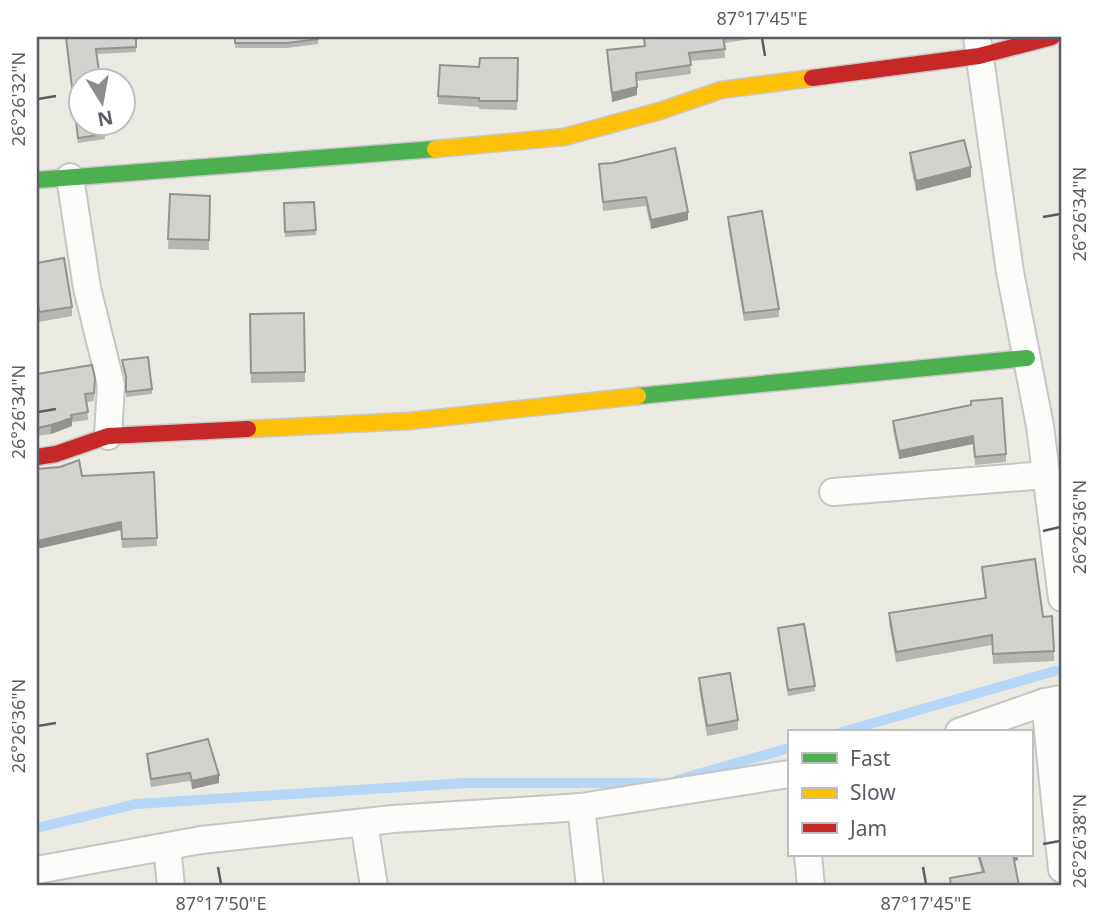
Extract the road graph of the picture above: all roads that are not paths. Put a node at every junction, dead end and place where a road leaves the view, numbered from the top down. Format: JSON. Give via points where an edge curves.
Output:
{"nodes":[{"id":1,"x":1052,"y":37,"type":"edge"},
{"id":2,"x":978,"y":46,"type":"edge"},
{"id":3,"x":70,"y":177,"type":"junction"},
{"id":4,"x":37,"y":180,"type":"edge"},
{"id":5,"x":1027,"y":358,"type":"junction"},
{"id":6,"x":108,"y":436,"type":"junction"},
{"id":7,"x":37,"y":457,"type":"edge"},
{"id":8,"x":1046,"y":475,"type":"junction"},
{"id":9,"x":833,"y":492,"type":"dead end"},
{"id":10,"x":1062,"y":598,"type":"edge"},
{"id":11,"x":1054,"y":700,"type":"edge"},
{"id":12,"x":965,"y":730,"type":"edge"},
{"id":13,"x":788,"y":774,"type":"edge"},
{"id":14,"x":581,"y":807,"type":"junction"},
{"id":15,"x":364,"y":823,"type":"junction"},
{"id":16,"x":167,"y":847,"type":"junction"},
{"id":17,"x":808,"y":856,"type":"edge"},
{"id":18,"x":1062,"y":869,"type":"edge"},
{"id":19,"x":37,"y":870,"type":"edge"},
{"id":20,"x":171,"y":886,"type":"edge"},
{"id":21,"x":374,"y":886,"type":"edge"},
{"id":22,"x":590,"y":886,"type":"edge"},
{"id":23,"x":811,"y":886,"type":"edge"}],
"edges":[{"from":1,"to":2,"type":"street"},
{"from":2,"to":3,"type":"street","via":[[721,90],[564,137]]},
{"from":2,"to":5,"type":"street"},
{"from":3,"to":4,"type":"street"},
{"from":3,"to":6,"type":"street","via":[[87,288],[111,386]]},
{"from":5,"to":6,"type":"street","via":[[409,421]]},
{"from":5,"to":8,"type":"street"},
{"from":6,"to":7,"type":"street"},
{"from":8,"to":9,"type":"street"},
{"from":8,"to":10,"type":"street"},
{"from":11,"to":12,"type":"street"},
{"from":11,"to":18,"type":"street"},
{"from":13,"to":14,"type":"street"},
{"from":14,"to":15,"type":"street"},
{"from":14,"to":22,"type":"street"},
{"from":15,"to":16,"type":"street"},
{"from":15,"to":21,"type":"street"},
{"from":16,"to":19,"type":"street"},
{"from":16,"to":20,"type":"street"},
{"from":17,"to":23,"type":"street"}]}
